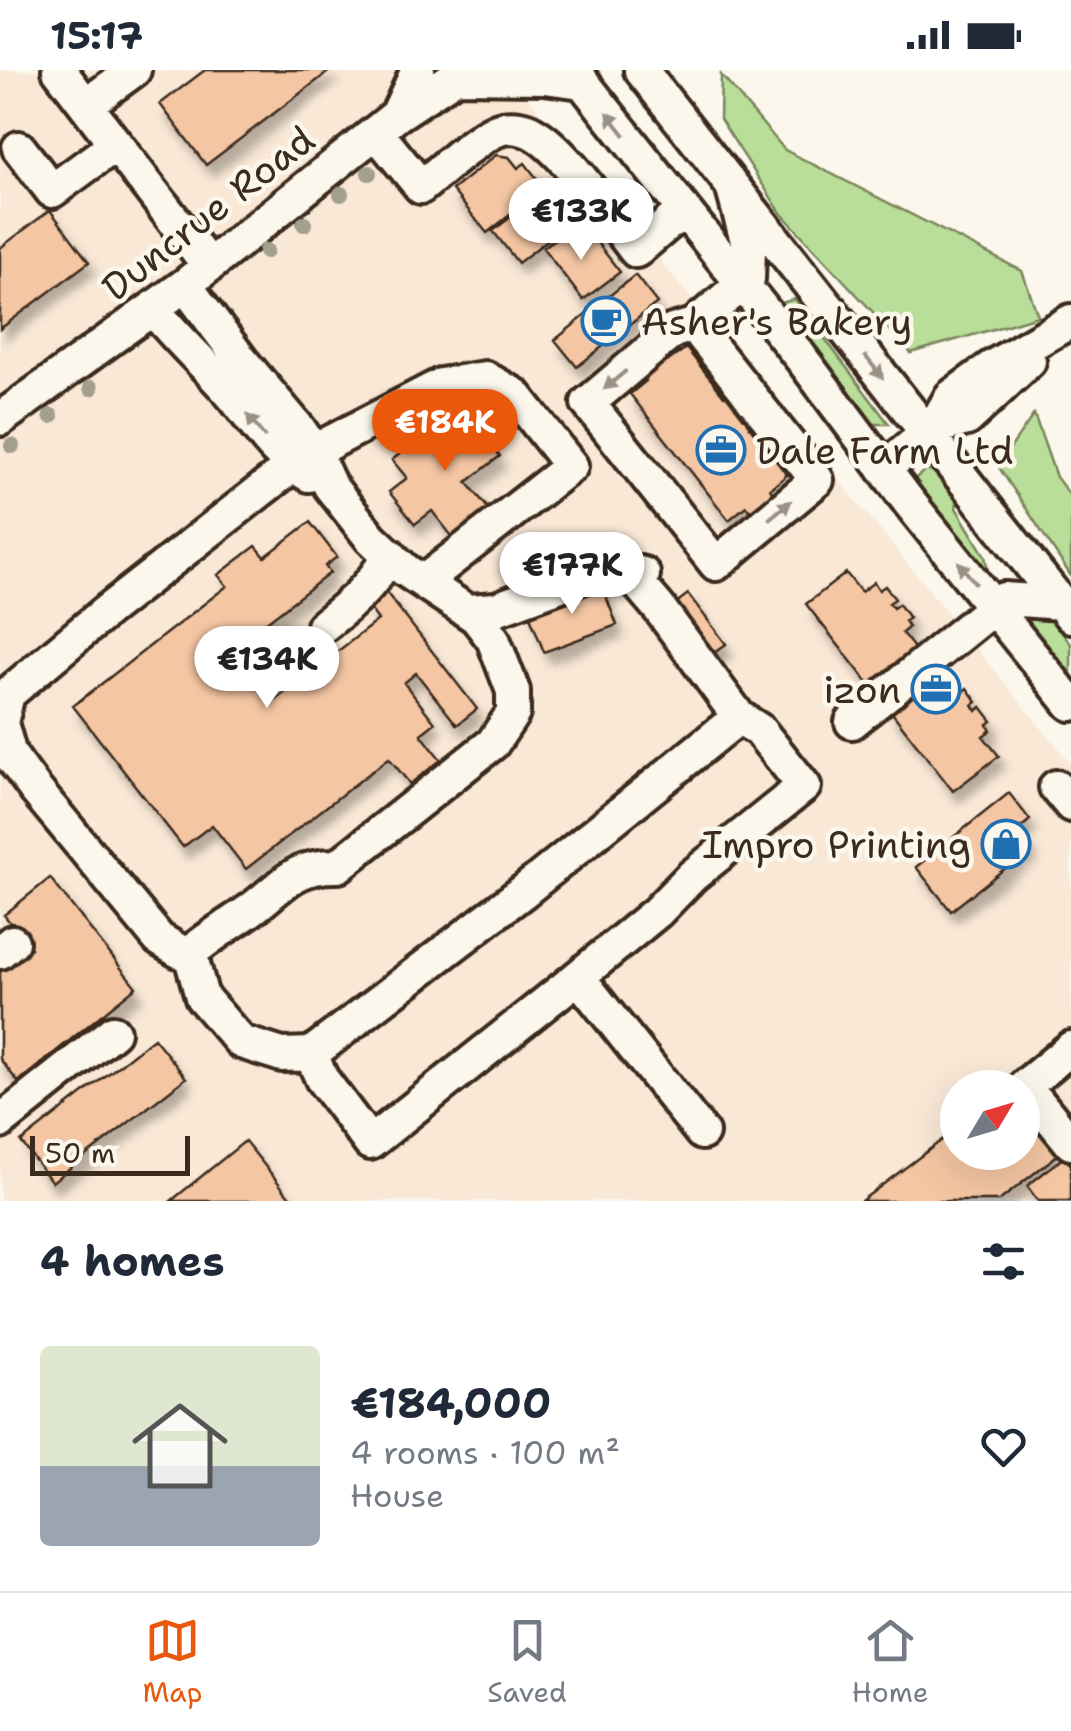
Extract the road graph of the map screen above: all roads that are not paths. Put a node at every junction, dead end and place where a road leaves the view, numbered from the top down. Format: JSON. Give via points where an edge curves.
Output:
{"nodes":[{"id":1,"x":60,"y":70,"type":"edge"},
{"id":2,"x":134,"y":70,"type":"edge"},
{"id":3,"x":418,"y":70,"type":"edge"},
{"id":4,"x":640,"y":70,"type":"edge"},
{"id":5,"x":461,"y":73,"type":"edge"},
{"id":6,"x":578,"y":76,"type":"edge"},
{"id":7,"x":86,"y":106,"type":"junction"},
{"id":8,"x":386,"y":124,"type":"junction"},
{"id":9,"x":116,"y":144,"type":"junction"},
{"id":10,"x":19,"y":148,"type":"dead end"},
{"id":11,"x":732,"y":186,"type":"junction"},
{"id":12,"x":684,"y":210,"type":"junction"},
{"id":13,"x":197,"y":275,"type":"junction"},
{"id":14,"x":746,"y":281,"type":"junction"},
{"id":15,"x":810,"y":287,"type":"junction"},
{"id":16,"x":153,"y":309,"type":"junction"},
{"id":17,"x":694,"y":324,"type":"junction"},
{"id":18,"x":1067,"y":324,"type":"edge"},
{"id":19,"x":229,"y":370,"type":"junction"},
{"id":20,"x":0,"y":420,"type":"edge"},
{"id":21,"x":930,"y":431,"type":"junction"},
{"id":22,"x":303,"y":458,"type":"junction"},
{"id":23,"x":884,"y":469,"type":"junction"},
{"id":24,"x":999,"y":525,"type":"junction"},
{"id":25,"x":390,"y":555,"type":"junction"},
{"id":26,"x":423,"y":582,"type":"junction"},
{"id":27,"x":1000,"y":603,"type":"junction"},
{"id":28,"x":1066,"y":610,"type":"edge"},
{"id":29,"x":469,"y":612,"type":"junction"},
{"id":30,"x":323,"y":626,"type":"dead end"},
{"id":31,"x":1071,"y":704,"type":"edge"},
{"id":32,"x":739,"y":717,"type":"junction"},
{"id":33,"x":852,"y":722,"type":"dead end"},
{"id":34,"x":190,"y":952,"type":"junction"},
{"id":35,"x":578,"y":977,"type":"junction"},
{"id":36,"x":112,"y":1032,"type":"dead end"},
{"id":37,"x":1071,"y":1048,"type":"edge"},
{"id":38,"x":311,"y":1054,"type":"junction"},
{"id":39,"x":6,"y":1105,"type":"edge"},
{"id":40,"x":702,"y":1134,"type":"dead end"},
{"id":41,"x":1071,"y":1143,"type":"edge"}],
"edges":[{"from":1,"to":7,"type":"street"},
{"from":2,"to":7,"type":"street"},
{"from":3,"to":8,"type":"street"},
{"from":4,"to":11,"type":"street"},
{"from":5,"to":6,"type":"street"},
{"from":5,"to":8,"type":"street","name":"Duncrue Road"},
{"from":12,"to":6,"type":"street","one_way":true},
{"from":7,"to":9,"type":"street"},
{"from":8,"to":12,"type":"street","via":[[420,187],[502,128],[537,135],[636,251]]},
{"from":8,"to":13,"type":"street","name":"Duncrue Road"},
{"from":9,"to":10,"type":"street","via":[[52,191]]},
{"from":9,"to":13,"type":"street"},
{"from":11,"to":14,"type":"street","via":[[748,248]]},
{"from":11,"to":15,"type":"street"},
{"from":12,"to":14,"type":"street"},
{"from":13,"to":16,"type":"street","name":"Duncrue Road"},
{"from":13,"to":19,"type":"street"},
{"from":14,"to":15,"type":"street","via":[[781,290]]},
{"from":14,"to":17,"type":"street"},
{"from":14,"to":23,"type":"street"},
{"from":15,"to":21,"type":"street","one_way":true},
{"from":16,"to":19,"type":"street"},
{"from":16,"to":20,"type":"street","name":"Duncrue Road"},
{"from":17,"to":17,"type":"street","one_way":true,"via":[[673,331],[588,403],[716,564],[816,480]]},
{"from":18,"to":21,"type":"street","via":[[967,419]]},
{"from":19,"to":22,"type":"street","via":[[274,449]]},
{"from":21,"to":23,"type":"street"},
{"from":21,"to":24,"type":"street"},
{"from":22,"to":25,"type":"street"},
{"from":22,"to":26,"type":"street","via":[[441,385],[485,378],[516,395],[571,466]]},
{"from":22,"to":34,"type":"street","via":[[8,694],[1,723],[10,754],[34,790],[159,939]]},
{"from":27,"to":23,"type":"street","one_way":true},
{"from":24,"to":27,"type":"street"},
{"from":24,"to":28,"type":"street"},
{"from":25,"to":26,"type":"street"},
{"from":25,"to":30,"type":"street","via":[[360,597]]},
{"from":26,"to":29,"type":"street"},
{"from":27,"to":28,"type":"street"},
{"from":27,"to":31,"type":"street"},
{"from":27,"to":33,"type":"street"},
{"from":29,"to":32,"type":"street","via":[[496,609],[611,566],[643,574],[677,596],[719,654],[735,684]]},
{"from":29,"to":34,"type":"street","via":[[493,639],[513,691],[514,713],[493,743],[338,866],[290,876]]},
{"from":32,"to":35,"type":"street","via":[[759,730],[804,786]]},
{"from":32,"to":38,"type":"street"},
{"from":34,"to":38,"type":"street","via":[[202,997],[241,1042],[282,1055]]},
{"from":35,"to":38,"type":"street","via":[[370,1143]]},
{"from":35,"to":40,"type":"street"},
{"from":36,"to":39,"type":"street"},
{"from":37,"to":41,"type":"street","via":[[1025,1086]]}]}
